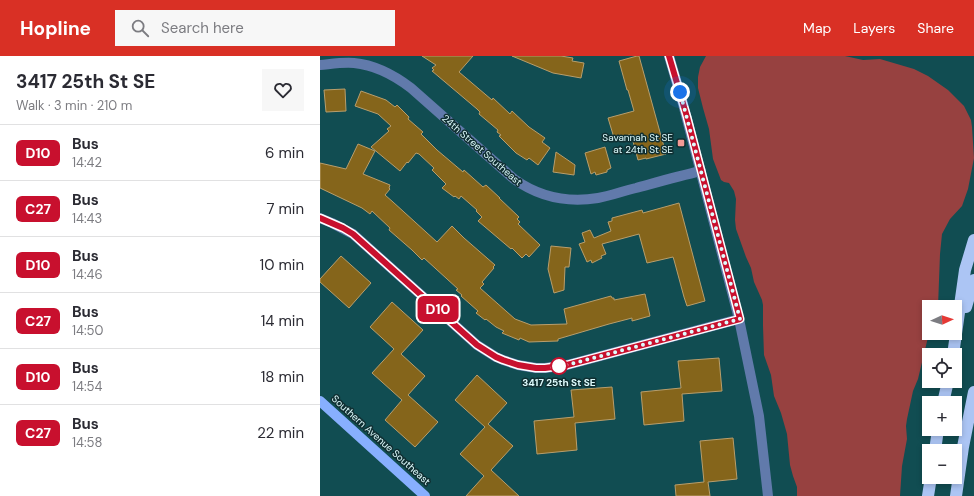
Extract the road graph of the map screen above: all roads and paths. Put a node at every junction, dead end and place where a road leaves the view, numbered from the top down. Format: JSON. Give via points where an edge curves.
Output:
{"nodes":[{"id":1,"x":669,"y":56,"type":"edge"},
{"id":2,"x":320,"y":65,"type":"edge"},
{"id":3,"x":701,"y":171,"type":"junction"},
{"id":4,"x":320,"y":218,"type":"edge"},
{"id":5,"x":974,"y":240,"type":"edge"},
{"id":6,"x":974,"y":280,"type":"edge"},
{"id":7,"x":740,"y":319,"type":"junction"},
{"id":8,"x":954,"y":348,"type":"edge"},
{"id":9,"x":955,"y":348,"type":"edge"},
{"id":10,"x":974,"y":392,"type":"edge"},
{"id":11,"x":320,"y":401,"type":"edge"},
{"id":12,"x":930,"y":484,"type":"edge"},
{"id":13,"x":425,"y":496,"type":"edge"},
{"id":14,"x":768,"y":496,"type":"edge"},
{"id":15,"x":928,"y":496,"type":"edge"},
{"id":16,"x":956,"y":496,"type":"edge"}],
"edges":[{"from":1,"to":3,"type":"street"},
{"from":2,"to":3,"type":"street","name":"24th Street Southeast","via":[[354,63],[377,68],[392,75],[411,88],[514,179],[544,195],[572,200],[598,198]]},
{"from":3,"to":7,"type":"street"},
{"from":4,"to":7,"type":"street","via":[[353,234],[477,345],[511,363],[545,368],[567,365]]},
{"from":5,"to":8,"type":"highway","via":[[965,270]]},
{"from":6,"to":9,"type":"highway"},
{"from":7,"to":14,"type":"street","via":[[759,416]]},
{"from":10,"to":16,"type":"highway"},
{"from":11,"to":13,"type":"main road","name":"Southern Avenue Southeast"},
{"from":12,"to":15,"type":"highway"}]}
